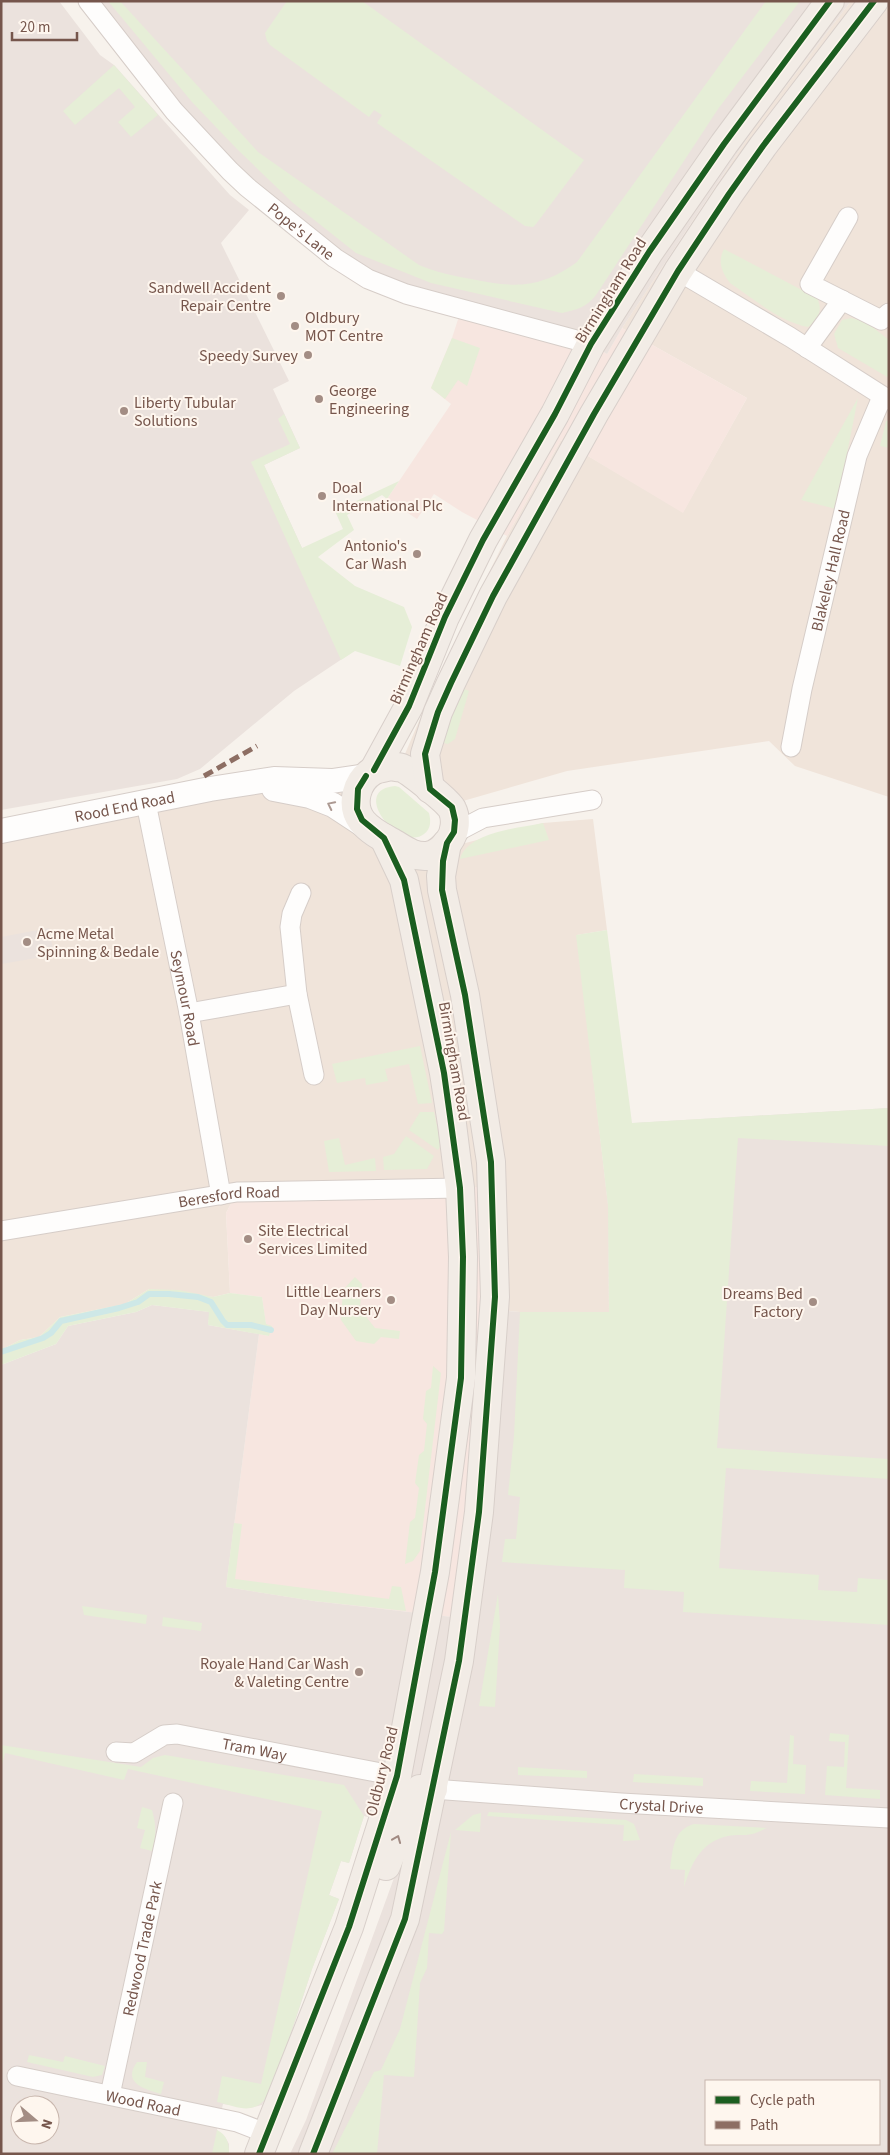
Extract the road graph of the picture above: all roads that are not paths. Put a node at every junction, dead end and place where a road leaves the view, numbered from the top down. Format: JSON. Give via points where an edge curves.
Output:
{"nodes":[{"id":1,"x":88,"y":1,"type":"edge"},
{"id":2,"x":830,"y":1,"type":"edge"},
{"id":3,"x":874,"y":1,"type":"edge"},
{"id":4,"x":848,"y":217,"type":"dead end"},
{"id":5,"x":649,"y":252,"type":"junction"},
{"id":6,"x":678,"y":271,"type":"junction"},
{"id":7,"x":842,"y":300,"type":"junction"},
{"id":8,"x":889,"y":313,"type":"edge"},
{"id":9,"x":591,"y":344,"type":"junction"},
{"id":10,"x":807,"y":348,"type":"junction"},
{"id":11,"x":622,"y":363,"type":"junction"},
{"id":12,"x":886,"y":398,"type":"edge"},
{"id":13,"x":791,"y":747,"type":"dead end"},
{"id":14,"x":370,"y":773,"type":"junction"},
{"id":15,"x":249,"y":784,"type":"junction"},
{"id":16,"x":439,"y":797,"type":"junction"},
{"id":17,"x":592,"y":800,"type":"dead end"},
{"id":18,"x":146,"y":803,"type":"junction"},
{"id":19,"x":483,"y":818,"type":"junction"},
{"id":20,"x":1,"y":831,"type":"edge"},
{"id":21,"x":378,"y":834,"type":"junction"},
{"id":22,"x":449,"y":840,"type":"junction"},
{"id":23,"x":301,"y":893,"type":"dead end"},
{"id":24,"x":297,"y":994,"type":"junction"},
{"id":25,"x":189,"y":1013,"type":"junction"},
{"id":26,"x":314,"y":1075,"type":"dead end"},
{"id":27,"x":460,"y":1188,"type":"junction"},
{"id":28,"x":221,"y":1195,"type":"junction"},
{"id":29,"x":1,"y":1231,"type":"edge"},
{"id":30,"x":461,"y":1378,"type":"joint"},
{"id":31,"x":116,"y":1752,"type":"dead end"},
{"id":32,"x":397,"y":1776,"type":"junction"},
{"id":33,"x":433,"y":1789,"type":"junction"},
{"id":34,"x":173,"y":1803,"type":"dead end"},
{"id":35,"x":889,"y":1818,"type":"edge"},
{"id":36,"x":349,"y":1927,"type":"junction"},
{"id":37,"x":17,"y":2076,"type":"dead end"},
{"id":38,"x":110,"y":2095,"type":"junction"},
{"id":39,"x":264,"y":2144,"type":"edge"},
{"id":40,"x":313,"y":2154,"type":"edge"}],
"edges":[{"from":1,"to":9,"type":"street","name":"Pope's Lane","via":[[174,111],[230,171],[335,258],[368,279],[406,294]]},
{"from":2,"to":5,"type":"main road","name":"Birmingham Road"},
{"from":3,"to":6,"type":"main road","name":"Birmingham Road","via":[[763,146]]},
{"from":4,"to":7,"type":"street","via":[[810,284]]},
{"from":5,"to":6,"type":"main road"},
{"from":5,"to":9,"type":"main road","name":"Birmingham Road"},
{"from":6,"to":10,"type":"street","name":"Blakeley Hall Road"},
{"from":6,"to":11,"type":"main road","name":"Birmingham Road"},
{"from":7,"to":8,"type":"street","via":[[881,320]]},
{"from":7,"to":10,"type":"street"},
{"from":9,"to":11,"type":"main road"},
{"from":9,"to":14,"type":"main road","name":"Birmingham Road","via":[[483,540],[445,617],[408,706]]},
{"from":10,"to":12,"type":"street","name":"Blakeley Hall Road"},
{"from":11,"to":16,"type":"main road","name":"Birmingham Road","via":[[493,596],[438,712],[425,754]]},
{"from":12,"to":13,"type":"street","name":"Blakeley Hall Road","via":[[857,456]]},
{"from":14,"to":15,"type":"street","name":"Rood End Road","via":[[332,781],[274,779]]},
{"from":14,"to":16,"type":"main road","via":[[391,766],[403,768]]},
{"from":14,"to":21,"type":"main road","name":"Birmingham Road","via":[[358,789],[357,809],[362,820]]},
{"from":15,"to":18,"type":"street","name":"Rood End Road"},
{"from":21,"to":15,"type":"street","name":"Rood End Road","one_way":true,"via":[[333,805],[310,796]]},
{"from":16,"to":19,"type":"street"},
{"from":16,"to":22,"type":"main road","name":"Birmingham Road","via":[[452,807],[455,820]]},
{"from":17,"to":19,"type":"street"},
{"from":18,"to":20,"type":"street","name":"Rood End Road"},
{"from":18,"to":25,"type":"street","name":"Seymour Road"},
{"from":19,"to":22,"type":"street"},
{"from":21,"to":22,"type":"main road","name":"Birmingham Road","via":[[415,856],[430,856]]},
{"from":21,"to":27,"type":"main road","name":"Birmingham Road","via":[[404,880],[444,1073]]},
{"from":22,"to":33,"type":"main road","name":"Birmingham Road","via":[[441,876],[442,890],[466,995],[491,1162],[495,1297],[479,1512],[462,1642]]},
{"from":23,"to":24,"type":"street","via":[[290,927]]},
{"from":24,"to":25,"type":"street"},
{"from":24,"to":26,"type":"street"},
{"from":25,"to":28,"type":"street","name":"Seymour Road"},
{"from":27,"to":28,"type":"street","name":"Beresford Road","via":[[237,1192]]},
{"from":27,"to":30,"type":"main road","name":"Birmingham Road","via":[[463,1258]]},
{"from":28,"to":29,"type":"street","name":"Beresford Road"},
{"from":30,"to":32,"type":"main road","name":"Oldbury Road","via":[[435,1572]]},
{"from":31,"to":32,"type":"street","name":"Tram Way","via":[[134,1753],[164,1735],[177,1734]]},
{"from":32,"to":36,"type":"main road","name":"Oldbury Road"},
{"from":33,"to":35,"type":"street","name":"Crystal Drive"},
{"from":36,"to":33,"type":"main road","one_way":true,"via":[[379,1882],[420,1789]]},
{"from":33,"to":40,"type":"main road","via":[[405,1919]]},
{"from":34,"to":38,"type":"street","name":"Redwood Trade Park"},
{"from":36,"to":39,"type":"main road","name":"Oldbury Road"},
{"from":37,"to":38,"type":"street","name":"Wood Road"},
{"from":38,"to":39,"type":"street","name":"Wood Road","via":[[237,2122]]}]}
